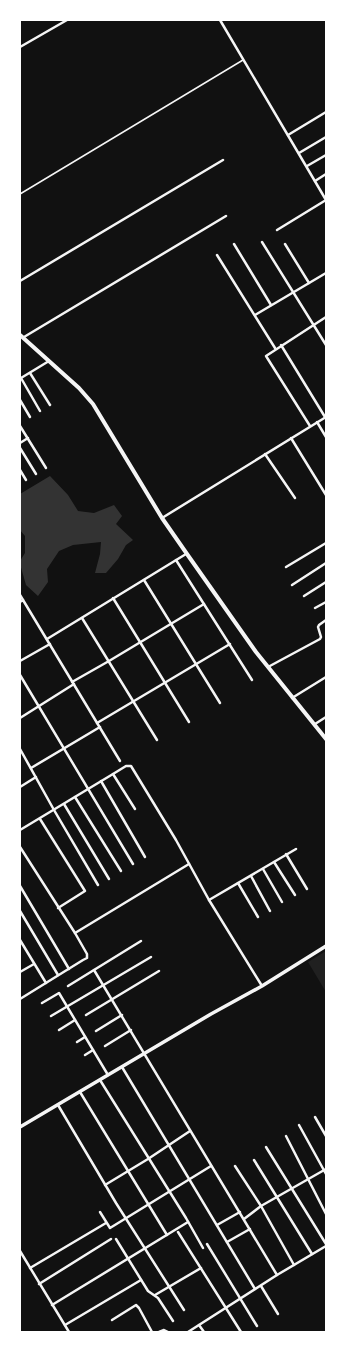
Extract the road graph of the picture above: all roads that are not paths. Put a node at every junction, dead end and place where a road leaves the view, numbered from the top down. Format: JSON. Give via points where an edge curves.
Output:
{"nodes":[{"id":1,"x":67,"y":20,"type":"edge"},
{"id":2,"x":220,"y":20,"type":"edge"},
{"id":3,"x":20,"y":47,"type":"edge"},
{"id":4,"x":244,"y":60,"type":"junction"},
{"id":5,"x":326,"y":112,"type":"edge"},
{"id":6,"x":288,"y":135,"type":"junction"},
{"id":7,"x":326,"y":137,"type":"edge"},
{"id":8,"x":298,"y":153,"type":"junction"},
{"id":9,"x":326,"y":155,"type":"edge"},
{"id":10,"x":223,"y":160,"type":"dead end"},
{"id":11,"x":307,"y":166,"type":"junction"},
{"id":12,"x":326,"y":174,"type":"edge"},
{"id":13,"x":315,"y":181,"type":"junction"},
{"id":14,"x":20,"y":194,"type":"edge"},
{"id":15,"x":326,"y":198,"type":"edge"},
{"id":16,"x":226,"y":216,"type":"dead end"},
{"id":17,"x":277,"y":230,"type":"dead end"},
{"id":18,"x":262,"y":242,"type":"dead end"},
{"id":19,"x":234,"y":244,"type":"dead end"},
{"id":20,"x":285,"y":244,"type":"dead end"},
{"id":21,"x":217,"y":255,"type":"dead end"},
{"id":22,"x":326,"y":272,"type":"edge"},
{"id":23,"x":20,"y":282,"type":"edge"},
{"id":24,"x":308,"y":283,"type":"junction"},
{"id":25,"x":293,"y":292,"type":"junction"},
{"id":26,"x":271,"y":305,"type":"junction"},
{"id":27,"x":255,"y":316,"type":"junction"},
{"id":28,"x":326,"y":317,"type":"edge"},
{"id":29,"x":314,"y":325,"type":"junction"},
{"id":30,"x":22,"y":336,"type":"edge"},
{"id":31,"x":281,"y":345,"type":"junction"},
{"id":32,"x":326,"y":345,"type":"edge"},
{"id":33,"x":275,"y":348,"type":"junction"},
{"id":34,"x":49,"y":361,"type":"junction"},
{"id":35,"x":30,"y":372,"type":"junction"},
{"id":36,"x":21,"y":378,"type":"edge"},
{"id":37,"x":20,"y":400,"type":"edge"},
{"id":38,"x":50,"y":405,"type":"dead end"},
{"id":39,"x":40,"y":411,"type":"dead end"},
{"id":40,"x":30,"y":417,"type":"dead end"},
{"id":41,"x":326,"y":417,"type":"edge"},
{"id":42,"x":317,"y":422,"type":"junction"},
{"id":43,"x":20,"y":426,"type":"edge"},
{"id":44,"x":310,"y":426,"type":"junction"},
{"id":45,"x":326,"y":437,"type":"edge"},
{"id":46,"x":28,"y":438,"type":"junction"},
{"id":47,"x":291,"y":438,"type":"junction"},
{"id":48,"x":20,"y":443,"type":"edge"},
{"id":49,"x":20,"y":448,"type":"edge"},
{"id":50,"x":265,"y":454,"type":"junction"},
{"id":51,"x":46,"y":468,"type":"dead end"},
{"id":52,"x":20,"y":470,"type":"edge"},
{"id":53,"x":36,"y":474,"type":"dead end"},
{"id":54,"x":26,"y":480,"type":"dead end"},
{"id":55,"x":326,"y":495,"type":"edge"},
{"id":56,"x":296,"y":498,"type":"dead end"},
{"id":57,"x":162,"y":518,"type":"junction"},
{"id":58,"x":326,"y":543,"type":"edge"},
{"id":59,"x":186,"y":554,"type":"junction"},
{"id":60,"x":176,"y":560,"type":"junction"},
{"id":61,"x":326,"y":563,"type":"edge"},
{"id":62,"x":286,"y":567,"type":"dead end"},
{"id":63,"x":144,"y":580,"type":"junction"},
{"id":64,"x":326,"y":582,"type":"edge"},
{"id":65,"x":292,"y":585,"type":"dead end"},
{"id":66,"x":20,"y":595,"type":"edge"},
{"id":67,"x":304,"y":596,"type":"dead end"},
{"id":68,"x":113,"y":598,"type":"junction"},
{"id":69,"x":24,"y":600,"type":"junction"},
{"id":70,"x":20,"y":602,"type":"edge"},
{"id":71,"x":326,"y":602,"type":"edge"},
{"id":72,"x":204,"y":604,"type":"junction"},
{"id":73,"x":315,"y":608,"type":"dead end"},
{"id":74,"x":82,"y":618,"type":"junction"},
{"id":75,"x":326,"y":620,"type":"edge"},
{"id":76,"x":171,"y":624,"type":"junction"},
{"id":77,"x":47,"y":639,"type":"junction"},
{"id":78,"x":140,"y":642,"type":"junction"},
{"id":79,"x":50,"y":644,"type":"junction"},
{"id":80,"x":230,"y":644,"type":"junction"},
{"id":81,"x":20,"y":661,"type":"edge"},
{"id":82,"x":109,"y":661,"type":"junction"},
{"id":83,"x":196,"y":664,"type":"junction"},
{"id":84,"x":268,"y":667,"type":"junction"},
{"id":85,"x":20,"y":675,"type":"edge"},
{"id":86,"x":326,"y":678,"type":"edge"},
{"id":87,"x":252,"y":680,"type":"dead end"},
{"id":88,"x":73,"y":683,"type":"junction"},
{"id":89,"x":165,"y":683,"type":"junction"},
{"id":90,"x":292,"y":698,"type":"junction"},
{"id":91,"x":134,"y":702,"type":"junction"},
{"id":92,"x":220,"y":703,"type":"dead end"},
{"id":93,"x":38,"y":706,"type":"junction"},
{"id":94,"x":326,"y":717,"type":"edge"},
{"id":95,"x":20,"y":718,"type":"edge"},
{"id":96,"x":97,"y":722,"type":"junction"},
{"id":97,"x":189,"y":722,"type":"dead end"},
{"id":98,"x":314,"y":725,"type":"junction"},
{"id":99,"x":100,"y":728,"type":"junction"},
{"id":100,"x":326,"y":738,"type":"edge"},
{"id":101,"x":157,"y":740,"type":"dead end"},
{"id":102,"x":64,"y":748,"type":"junction"},
{"id":103,"x":20,"y":749,"type":"edge"},
{"id":104,"x":120,"y":761,"type":"dead end"},
{"id":105,"x":31,"y":768,"type":"junction"},
{"id":106,"x":113,"y":774,"type":"junction"},
{"id":107,"x":36,"y":777,"type":"junction"},
{"id":108,"x":100,"y":781,"type":"junction"},
{"id":109,"x":20,"y":787,"type":"edge"},
{"id":110,"x":88,"y":789,"type":"junction"},
{"id":111,"x":75,"y":797,"type":"junction"},
{"id":112,"x":64,"y":804,"type":"junction"},
{"id":113,"x":135,"y":809,"type":"dead end"},
{"id":114,"x":54,"y":810,"type":"junction"},
{"id":115,"x":40,"y":819,"type":"junction"},
{"id":116,"x":20,"y":830,"type":"edge"},
{"id":117,"x":20,"y":847,"type":"edge"},
{"id":118,"x":296,"y":849,"type":"dead end"},
{"id":119,"x":286,"y":854,"type":"junction"},
{"id":120,"x":145,"y":857,"type":"dead end"},
{"id":121,"x":274,"y":862,"type":"junction"},
{"id":122,"x":133,"y":864,"type":"dead end"},
{"id":123,"x":189,"y":864,"type":"junction"},
{"id":124,"x":263,"y":869,"type":"junction"},
{"id":125,"x":121,"y":871,"type":"dead end"},
{"id":126,"x":250,"y":876,"type":"junction"},
{"id":127,"x":109,"y":879,"type":"dead end"},
{"id":128,"x":238,"y":883,"type":"junction"},
{"id":129,"x":98,"y":885,"type":"dead end"},
{"id":130,"x":20,"y":886,"type":"edge"},
{"id":131,"x":307,"y":889,"type":"dead end"},
{"id":132,"x":295,"y":895,"type":"dead end"},
{"id":133,"x":209,"y":900,"type":"junction"},
{"id":134,"x":282,"y":902,"type":"dead end"},
{"id":135,"x":58,"y":908,"type":"junction"},
{"id":136,"x":20,"y":911,"type":"edge"},
{"id":137,"x":270,"y":911,"type":"dead end"},
{"id":138,"x":258,"y":917,"type":"dead end"},
{"id":139,"x":75,"y":933,"type":"junction"},
{"id":140,"x":20,"y":940,"type":"edge"},
{"id":141,"x":141,"y":941,"type":"dead end"},
{"id":142,"x":326,"y":946,"type":"edge"},
{"id":143,"x":151,"y":957,"type":"dead end"},
{"id":144,"x":34,"y":964,"type":"junction"},
{"id":145,"x":20,"y":968,"type":"edge"},
{"id":146,"x":69,"y":969,"type":"junction"},
{"id":147,"x":94,"y":970,"type":"junction"},
{"id":148,"x":160,"y":970,"type":"dead end"},
{"id":149,"x":21,"y":972,"type":"edge"},
{"id":150,"x":58,"y":975,"type":"junction"},
{"id":151,"x":46,"y":983,"type":"junction"},
{"id":152,"x":103,"y":984,"type":"junction"},
{"id":153,"x":68,"y":986,"type":"dead end"},
{"id":154,"x":262,"y":986,"type":"junction"},
{"id":155,"x":20,"y":998,"type":"edge"},
{"id":156,"x":112,"y":999,"type":"junction"},
{"id":157,"x":42,"y":1003,"type":"dead end"},
{"id":158,"x":67,"y":1007,"type":"junction"},
{"id":159,"x":86,"y":1015,"type":"dead end"},
{"id":160,"x":122,"y":1015,"type":"junction"},
{"id":161,"x":50,"y":1016,"type":"dead end"},
{"id":162,"x":75,"y":1020,"type":"junction"},
{"id":163,"x":59,"y":1030,"type":"dead end"},
{"id":164,"x":131,"y":1030,"type":"junction"},
{"id":165,"x":96,"y":1031,"type":"dead end"},
{"id":166,"x":85,"y":1037,"type":"junction"},
{"id":167,"x":77,"y":1042,"type":"dead end"},
{"id":168,"x":105,"y":1046,"type":"dead end"},
{"id":169,"x":93,"y":1050,"type":"junction"},
{"id":170,"x":145,"y":1053,"type":"junction"},
{"id":171,"x":85,"y":1055,"type":"dead end"},
{"id":172,"x":122,"y":1067,"type":"junction"},
{"id":173,"x":108,"y":1075,"type":"junction"},
{"id":174,"x":100,"y":1080,"type":"junction"},
{"id":175,"x":80,"y":1092,"type":"junction"},
{"id":176,"x":58,"y":1105,"type":"junction"},
{"id":177,"x":315,"y":1117,"type":"dead end"},
{"id":178,"x":299,"y":1125,"type":"dead end"},
{"id":179,"x":20,"y":1127,"type":"edge"},
{"id":180,"x":190,"y":1131,"type":"junction"},
{"id":181,"x":286,"y":1136,"type":"dead end"},
{"id":182,"x":326,"y":1136,"type":"edge"},
{"id":183,"x":168,"y":1146,"type":"junction"},
{"id":184,"x":266,"y":1147,"type":"dead end"},
{"id":185,"x":148,"y":1159,"type":"junction"},
{"id":186,"x":254,"y":1160,"type":"dead end"},
{"id":187,"x":211,"y":1166,"type":"junction"},
{"id":188,"x":235,"y":1166,"type":"dead end"},
{"id":189,"x":128,"y":1171,"type":"junction"},
{"id":190,"x":325,"y":1171,"type":"edge"},
{"id":191,"x":189,"y":1179,"type":"junction"},
{"id":192,"x":307,"y":1180,"type":"junction"},
{"id":193,"x":105,"y":1185,"type":"junction"},
{"id":194,"x":293,"y":1189,"type":"junction"},
{"id":195,"x":169,"y":1191,"type":"junction"},
{"id":196,"x":278,"y":1197,"type":"junction"},
{"id":197,"x":148,"y":1204,"type":"junction"},
{"id":198,"x":261,"y":1206,"type":"junction"},
{"id":199,"x":100,"y":1212,"type":"dead end"},
{"id":200,"x":240,"y":1212,"type":"junction"},
{"id":201,"x":326,"y":1214,"type":"edge"},
{"id":202,"x":125,"y":1218,"type":"junction"},
{"id":203,"x":244,"y":1218,"type":"junction"},
{"id":204,"x":188,"y":1222,"type":"junction"},
{"id":205,"x":106,"y":1223,"type":"junction"},
{"id":206,"x":217,"y":1225,"type":"junction"},
{"id":207,"x":250,"y":1229,"type":"junction"},
{"id":208,"x":178,"y":1232,"type":"dead end"},
{"id":209,"x":167,"y":1235,"type":"junction"},
{"id":210,"x":111,"y":1239,"type":"dead end"},
{"id":211,"x":116,"y":1239,"type":"dead end"},
{"id":212,"x":227,"y":1242,"type":"junction"},
{"id":213,"x":207,"y":1244,"type":"dead end"},
{"id":214,"x":326,"y":1245,"type":"edge"},
{"id":215,"x":203,"y":1248,"type":"dead end"},
{"id":216,"x":144,"y":1249,"type":"junction"},
{"id":217,"x":20,"y":1251,"type":"edge"},
{"id":218,"x":312,"y":1254,"type":"junction"},
{"id":219,"x":128,"y":1259,"type":"junction"},
{"id":220,"x":294,"y":1265,"type":"junction"},
{"id":221,"x":30,"y":1268,"type":"junction"},
{"id":222,"x":201,"y":1268,"type":"junction"},
{"id":223,"x":277,"y":1275,"type":"junction"},
{"id":224,"x":141,"y":1280,"type":"junction"},
{"id":225,"x":39,"y":1284,"type":"junction"},
{"id":226,"x":169,"y":1286,"type":"junction"},
{"id":227,"x":261,"y":1286,"type":"junction"},
{"id":228,"x":255,"y":1289,"type":"junction"},
{"id":229,"x":154,"y":1295,"type":"junction"},
{"id":230,"x":241,"y":1298,"type":"junction"},
{"id":231,"x":52,"y":1305,"type":"junction"},
{"id":232,"x":226,"y":1308,"type":"junction"},
{"id":233,"x":184,"y":1310,"type":"dead end"},
{"id":234,"x":278,"y":1314,"type":"dead end"},
{"id":235,"x":112,"y":1320,"type":"dead end"},
{"id":236,"x":173,"y":1321,"type":"dead end"},
{"id":237,"x":199,"y":1325,"type":"junction"},
{"id":238,"x":65,"y":1326,"type":"junction"},
{"id":239,"x":257,"y":1326,"type":"dead end"},
{"id":240,"x":69,"y":1332,"type":"edge"},
{"id":241,"x":152,"y":1332,"type":"edge"},
{"id":242,"x":159,"y":1332,"type":"edge"},
{"id":243,"x":168,"y":1332,"type":"edge"},
{"id":244,"x":188,"y":1332,"type":"edge"},
{"id":245,"x":204,"y":1332,"type":"edge"},
{"id":246,"x":241,"y":1332,"type":"edge"}],
"edges":[{"from":1,"to":3,"type":"street"},
{"from":2,"to":4,"type":"street"},
{"from":4,"to":6,"type":"street"},
{"from":4,"to":14,"type":"lane"},
{"from":5,"to":6,"type":"street"},
{"from":6,"to":8,"type":"street"},
{"from":7,"to":8,"type":"street"},
{"from":8,"to":11,"type":"street"},
{"from":9,"to":11,"type":"street"},
{"from":10,"to":23,"type":"street"},
{"from":11,"to":13,"type":"street"},
{"from":12,"to":13,"type":"street"},
{"from":13,"to":15,"type":"street"},
{"from":15,"to":17,"type":"street"},
{"from":16,"to":30,"type":"street"},
{"from":18,"to":25,"type":"street"},
{"from":19,"to":26,"type":"street"},
{"from":20,"to":24,"type":"street"},
{"from":21,"to":27,"type":"street"},
{"from":22,"to":24,"type":"street"},
{"from":24,"to":25,"type":"street"},
{"from":25,"to":26,"type":"street"},
{"from":25,"to":29,"type":"street"},
{"from":26,"to":27,"type":"street"},
{"from":27,"to":33,"type":"street"},
{"from":28,"to":29,"type":"street"},
{"from":29,"to":31,"type":"street"},
{"from":29,"to":32,"type":"street"},
{"from":30,"to":34,"type":"main road"},
{"from":31,"to":33,"type":"street"},
{"from":31,"to":41,"type":"street"},
{"from":33,"to":44,"type":"street","via":[[266,356]]},
{"from":34,"to":35,"type":"street"},
{"from":34,"to":57,"type":"main road","via":[[79,388],[92,404]]},
{"from":35,"to":36,"type":"street"},
{"from":35,"to":38,"type":"street"},
{"from":36,"to":39,"type":"street"},
{"from":37,"to":40,"type":"street"},
{"from":41,"to":42,"type":"street"},
{"from":42,"to":44,"type":"street"},
{"from":42,"to":45,"type":"street"},
{"from":43,"to":46,"type":"street"},
{"from":44,"to":47,"type":"street"},
{"from":46,"to":48,"type":"street"},
{"from":46,"to":51,"type":"street"},
{"from":47,"to":50,"type":"street"},
{"from":47,"to":55,"type":"street"},
{"from":49,"to":53,"type":"street"},
{"from":50,"to":56,"type":"street"},
{"from":50,"to":57,"type":"street"},
{"from":52,"to":54,"type":"street"},
{"from":57,"to":59,"type":"main road"},
{"from":58,"to":62,"type":"street"},
{"from":59,"to":60,"type":"street"},
{"from":59,"to":84,"type":"main road"},
{"from":60,"to":63,"type":"street"},
{"from":60,"to":72,"type":"street"},
{"from":61,"to":65,"type":"street"},
{"from":63,"to":68,"type":"street"},
{"from":63,"to":76,"type":"street"},
{"from":64,"to":67,"type":"street"},
{"from":66,"to":69,"type":"street"},
{"from":68,"to":74,"type":"street"},
{"from":68,"to":78,"type":"street"},
{"from":69,"to":70,"type":"street"},
{"from":69,"to":77,"type":"street"},
{"from":71,"to":73,"type":"street"},
{"from":72,"to":76,"type":"street"},
{"from":72,"to":80,"type":"street"},
{"from":74,"to":77,"type":"street"},
{"from":74,"to":82,"type":"street"},
{"from":75,"to":84,"type":"street","via":[[318,627],[320,639]]},
{"from":76,"to":78,"type":"street"},
{"from":76,"to":83,"type":"street"},
{"from":77,"to":79,"type":"street"},
{"from":78,"to":82,"type":"street"},
{"from":78,"to":89,"type":"street"},
{"from":79,"to":81,"type":"street"},
{"from":79,"to":88,"type":"street"},
{"from":80,"to":83,"type":"street"},
{"from":80,"to":87,"type":"street"},
{"from":82,"to":88,"type":"street"},
{"from":82,"to":91,"type":"street"},
{"from":83,"to":89,"type":"street"},
{"from":83,"to":92,"type":"street"},
{"from":84,"to":90,"type":"main road"},
{"from":85,"to":93,"type":"street"},
{"from":86,"to":90,"type":"street"},
{"from":88,"to":93,"type":"street"},
{"from":88,"to":96,"type":"street"},
{"from":89,"to":91,"type":"street"},
{"from":89,"to":97,"type":"street"},
{"from":90,"to":98,"type":"main road"},
{"from":91,"to":96,"type":"street"},
{"from":91,"to":101,"type":"street"},
{"from":93,"to":95,"type":"street"},
{"from":93,"to":102,"type":"street"},
{"from":94,"to":98,"type":"street"},
{"from":96,"to":99,"type":"street"},
{"from":98,"to":100,"type":"main road"},
{"from":99,"to":102,"type":"street"},
{"from":99,"to":104,"type":"street"},
{"from":102,"to":105,"type":"street"},
{"from":102,"to":110,"type":"street"},
{"from":103,"to":105,"type":"street"},
{"from":105,"to":107,"type":"street"},
{"from":106,"to":108,"type":"street"},
{"from":106,"to":113,"type":"street"},
{"from":106,"to":123,"type":"street","via":[[128,765],[132,768]]},
{"from":107,"to":109,"type":"street"},
{"from":107,"to":114,"type":"street"},
{"from":108,"to":110,"type":"street"},
{"from":108,"to":120,"type":"street"},
{"from":110,"to":111,"type":"street"},
{"from":110,"to":122,"type":"street"},
{"from":111,"to":112,"type":"street"},
{"from":111,"to":125,"type":"street"},
{"from":112,"to":114,"type":"street"},
{"from":112,"to":127,"type":"street"},
{"from":114,"to":115,"type":"street"},
{"from":114,"to":129,"type":"street"},
{"from":115,"to":116,"type":"street"},
{"from":115,"to":135,"type":"street","via":[[85,890]]},
{"from":117,"to":135,"type":"street"},
{"from":118,"to":119,"type":"street"},
{"from":119,"to":121,"type":"street"},
{"from":119,"to":131,"type":"street"},
{"from":121,"to":124,"type":"street"},
{"from":121,"to":132,"type":"street"},
{"from":123,"to":133,"type":"street"},
{"from":123,"to":139,"type":"street"},
{"from":124,"to":126,"type":"street"},
{"from":124,"to":134,"type":"street"},
{"from":126,"to":128,"type":"street"},
{"from":126,"to":137,"type":"street"},
{"from":128,"to":133,"type":"street"},
{"from":128,"to":138,"type":"street"},
{"from":130,"to":146,"type":"street"},
{"from":133,"to":154,"type":"street"},
{"from":135,"to":139,"type":"street"},
{"from":136,"to":150,"type":"street"},
{"from":139,"to":146,"type":"street","via":[[87,958]]},
{"from":140,"to":144,"type":"street"},
{"from":141,"to":147,"type":"street"},
{"from":142,"to":154,"type":"street"},
{"from":143,"to":152,"type":"street"},
{"from":144,"to":149,"type":"street"},
{"from":144,"to":151,"type":"street"},
{"from":145,"to":149,"type":"street"},
{"from":146,"to":150,"type":"street"},
{"from":147,"to":152,"type":"street"},
{"from":147,"to":153,"type":"street"},
{"from":148,"to":156,"type":"street"},
{"from":150,"to":151,"type":"street"},
{"from":151,"to":155,"type":"street"},
{"from":152,"to":156,"type":"street"},
{"from":152,"to":158,"type":"street"},
{"from":154,"to":170,"type":"street"},
{"from":156,"to":159,"type":"street"},
{"from":156,"to":160,"type":"street"},
{"from":157,"to":158,"type":"street","via":[[59,993]]},
{"from":158,"to":161,"type":"street"},
{"from":158,"to":162,"type":"street"},
{"from":160,"to":164,"type":"street"},
{"from":160,"to":165,"type":"street"},
{"from":162,"to":163,"type":"street"},
{"from":162,"to":166,"type":"street"},
{"from":164,"to":168,"type":"street"},
{"from":164,"to":170,"type":"street"},
{"from":166,"to":167,"type":"street"},
{"from":166,"to":169,"type":"street"},
{"from":169,"to":171,"type":"street"},
{"from":169,"to":173,"type":"street"},
{"from":170,"to":172,"type":"street"},
{"from":170,"to":180,"type":"street"},
{"from":172,"to":173,"type":"street"},
{"from":172,"to":183,"type":"street"},
{"from":173,"to":174,"type":"street"},
{"from":174,"to":175,"type":"street"},
{"from":174,"to":185,"type":"street"},
{"from":175,"to":176,"type":"street"},
{"from":175,"to":189,"type":"street"},
{"from":176,"to":179,"type":"street"},
{"from":176,"to":193,"type":"street"},
{"from":177,"to":182,"type":"street"},
{"from":178,"to":190,"type":"street"},
{"from":180,"to":183,"type":"street"},
{"from":180,"to":187,"type":"street"},
{"from":181,"to":192,"type":"street"},
{"from":183,"to":185,"type":"street"},
{"from":183,"to":191,"type":"street"},
{"from":184,"to":194,"type":"street"},
{"from":185,"to":189,"type":"street"},
{"from":185,"to":195,"type":"street"},
{"from":186,"to":196,"type":"street"},
{"from":187,"to":191,"type":"street"},
{"from":187,"to":200,"type":"street"},
{"from":188,"to":198,"type":"street"},
{"from":189,"to":193,"type":"street"},
{"from":189,"to":197,"type":"street"},
{"from":190,"to":192,"type":"street"},
{"from":191,"to":195,"type":"street"},
{"from":191,"to":206,"type":"street"},
{"from":192,"to":194,"type":"street"},
{"from":192,"to":201,"type":"street"},
{"from":193,"to":202,"type":"street"},
{"from":194,"to":196,"type":"street"},
{"from":194,"to":214,"type":"street"},
{"from":195,"to":197,"type":"street"},
{"from":195,"to":204,"type":"street"},
{"from":196,"to":198,"type":"street"},
{"from":196,"to":218,"type":"street"},
{"from":197,"to":202,"type":"street"},
{"from":197,"to":209,"type":"street"},
{"from":198,"to":203,"type":"street"},
{"from":198,"to":220,"type":"street"},
{"from":199,"to":205,"type":"street"},
{"from":200,"to":203,"type":"street"},
{"from":200,"to":206,"type":"street"},
{"from":202,"to":205,"type":"street","via":[[110,1228]]},
{"from":202,"to":216,"type":"street"},
{"from":203,"to":207,"type":"street"},
{"from":204,"to":209,"type":"street"},
{"from":204,"to":215,"type":"street"},
{"from":205,"to":221,"type":"street"},
{"from":206,"to":212,"type":"street"},
{"from":207,"to":212,"type":"street"},
{"from":207,"to":223,"type":"street"},
{"from":208,"to":222,"type":"street"},
{"from":209,"to":216,"type":"street"},
{"from":210,"to":225,"type":"street"},
{"from":211,"to":219,"type":"street"},
{"from":212,"to":228,"type":"street"},
{"from":213,"to":230,"type":"street"},
{"from":214,"to":218,"type":"street"},
{"from":216,"to":219,"type":"street"},
{"from":216,"to":226,"type":"street"},
{"from":217,"to":221,"type":"street"},
{"from":218,"to":220,"type":"street"},
{"from":219,"to":224,"type":"street"},
{"from":219,"to":231,"type":"street"},
{"from":220,"to":223,"type":"street"},
{"from":221,"to":225,"type":"street"},
{"from":222,"to":226,"type":"street"},
{"from":222,"to":232,"type":"street"},
{"from":223,"to":227,"type":"street"},
{"from":224,"to":229,"type":"street"},
{"from":224,"to":238,"type":"street"},
{"from":225,"to":231,"type":"street"},
{"from":226,"to":229,"type":"street"},
{"from":226,"to":233,"type":"street"},
{"from":227,"to":228,"type":"street"},
{"from":227,"to":234,"type":"street"},
{"from":228,"to":230,"type":"street"},
{"from":229,"to":236,"type":"street"},
{"from":230,"to":232,"type":"street"},
{"from":230,"to":239,"type":"street"},
{"from":231,"to":238,"type":"street"},
{"from":232,"to":237,"type":"street"},
{"from":232,"to":246,"type":"street"},
{"from":235,"to":241,"type":"street","via":[[136,1305]]},
{"from":237,"to":244,"type":"street"},
{"from":237,"to":245,"type":"street"},
{"from":238,"to":240,"type":"street"},
{"from":242,"to":243,"type":"street"}]}
